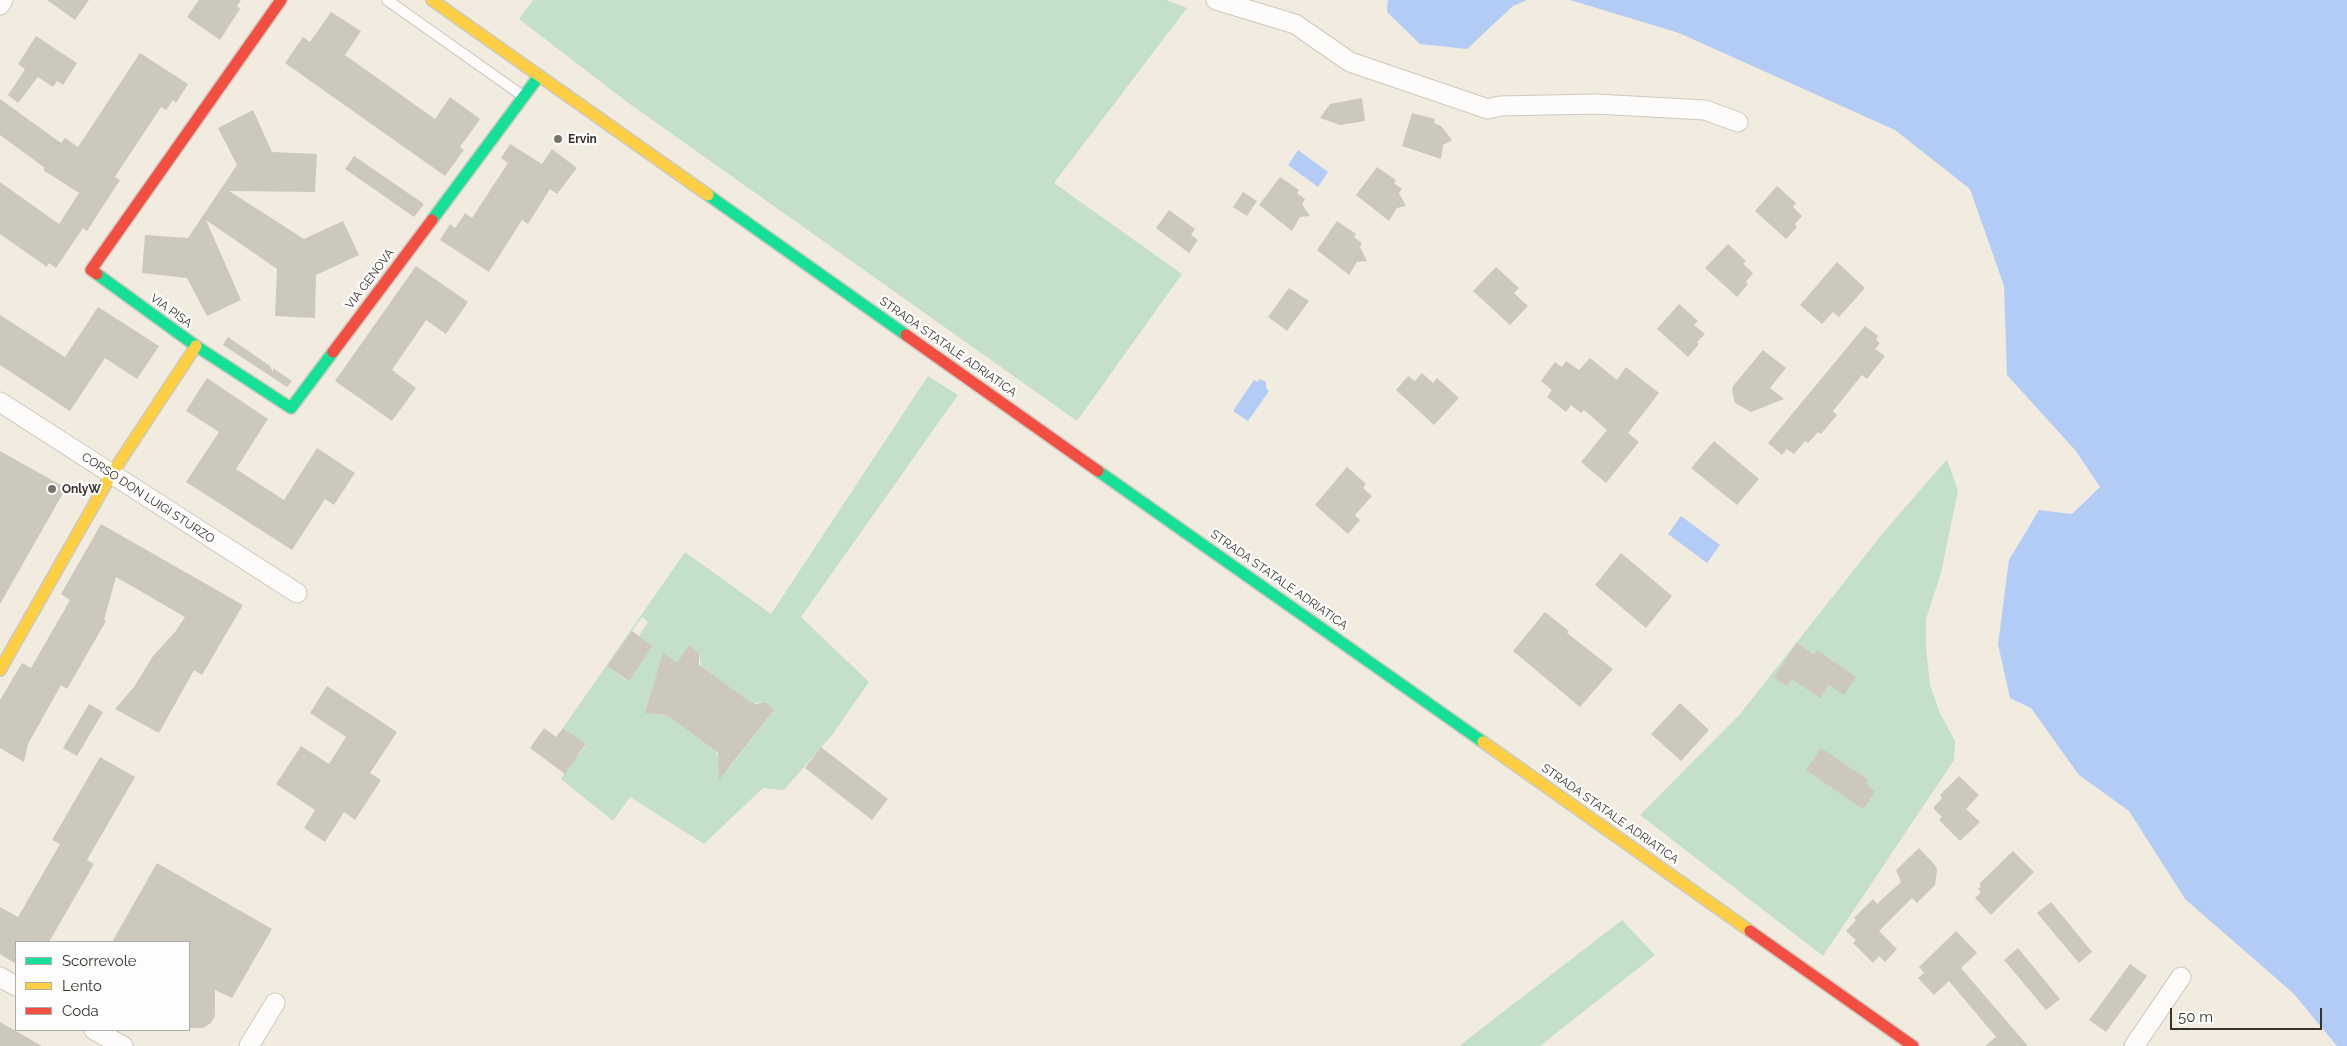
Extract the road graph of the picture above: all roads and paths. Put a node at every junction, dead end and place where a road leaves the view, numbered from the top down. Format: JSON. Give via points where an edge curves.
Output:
{"nodes":[{"id":1,"x":3,"y":0,"type":"edge"},
{"id":2,"x":281,"y":0,"type":"edge"},
{"id":3,"x":387,"y":0,"type":"edge"},
{"id":4,"x":432,"y":0,"type":"edge"},
{"id":5,"x":1216,"y":0,"type":"edge"},
{"id":6,"x":0,"y":5,"type":"edge"},
{"id":7,"x":539,"y":76,"type":"junction"},
{"id":8,"x":523,"y":97,"type":"junction"},
{"id":9,"x":1738,"y":122,"type":"dead end"},
{"id":10,"x":196,"y":346,"type":"junction"},
{"id":11,"x":0,"y":402,"type":"edge"},
{"id":12,"x":111,"y":475,"type":"junction"},
{"id":13,"x":297,"y":593,"type":"dead end"},
{"id":14,"x":0,"y":670,"type":"edge"},
{"id":15,"x":0,"y":977,"type":"edge"},
{"id":16,"x":2181,"y":978,"type":"dead end"},
{"id":17,"x":15,"y":985,"type":"edge"},
{"id":18,"x":275,"y":1002,"type":"dead end"},
{"id":19,"x":96,"y":1031,"type":"edge"},
{"id":20,"x":123,"y":1046,"type":"edge"},
{"id":21,"x":249,"y":1046,"type":"edge"},
{"id":22,"x":1913,"y":1046,"type":"edge"},
{"id":23,"x":2134,"y":1046,"type":"edge"}],
"edges":[{"from":1,"to":6,"type":"street"},
{"from":2,"to":10,"type":"main road","name":"VIA PISA","via":[[91,270]]},
{"from":3,"to":8,"type":"lane"},
{"from":4,"to":7,"type":"main road","name":"STRADA STATALE ADRIATICA"},
{"from":5,"to":9,"type":"street","via":[[1295,24],[1350,62],[1488,109],[1500,106],[1606,105],[1705,110]]},
{"from":7,"to":8,"type":"main road","name":"VIA GENOVA"},
{"from":7,"to":22,"type":"main road","name":"STRADA STATALE ADRIATICA"},
{"from":8,"to":10,"type":"main road","name":"VIA GENOVA","via":[[291,408]]},
{"from":10,"to":12,"type":"main road","name":"VIA PISA"},
{"from":11,"to":12,"type":"street","name":"CORSO DON LUIGI STURZO"},
{"from":12,"to":13,"type":"street","name":"CORSO DON LUIGI STURZO"},
{"from":12,"to":14,"type":"main road","name":"VIA PISA"},
{"from":15,"to":17,"type":"street"},
{"from":16,"to":23,"type":"street"},
{"from":18,"to":21,"type":"street"},
{"from":19,"to":20,"type":"street"}]}
